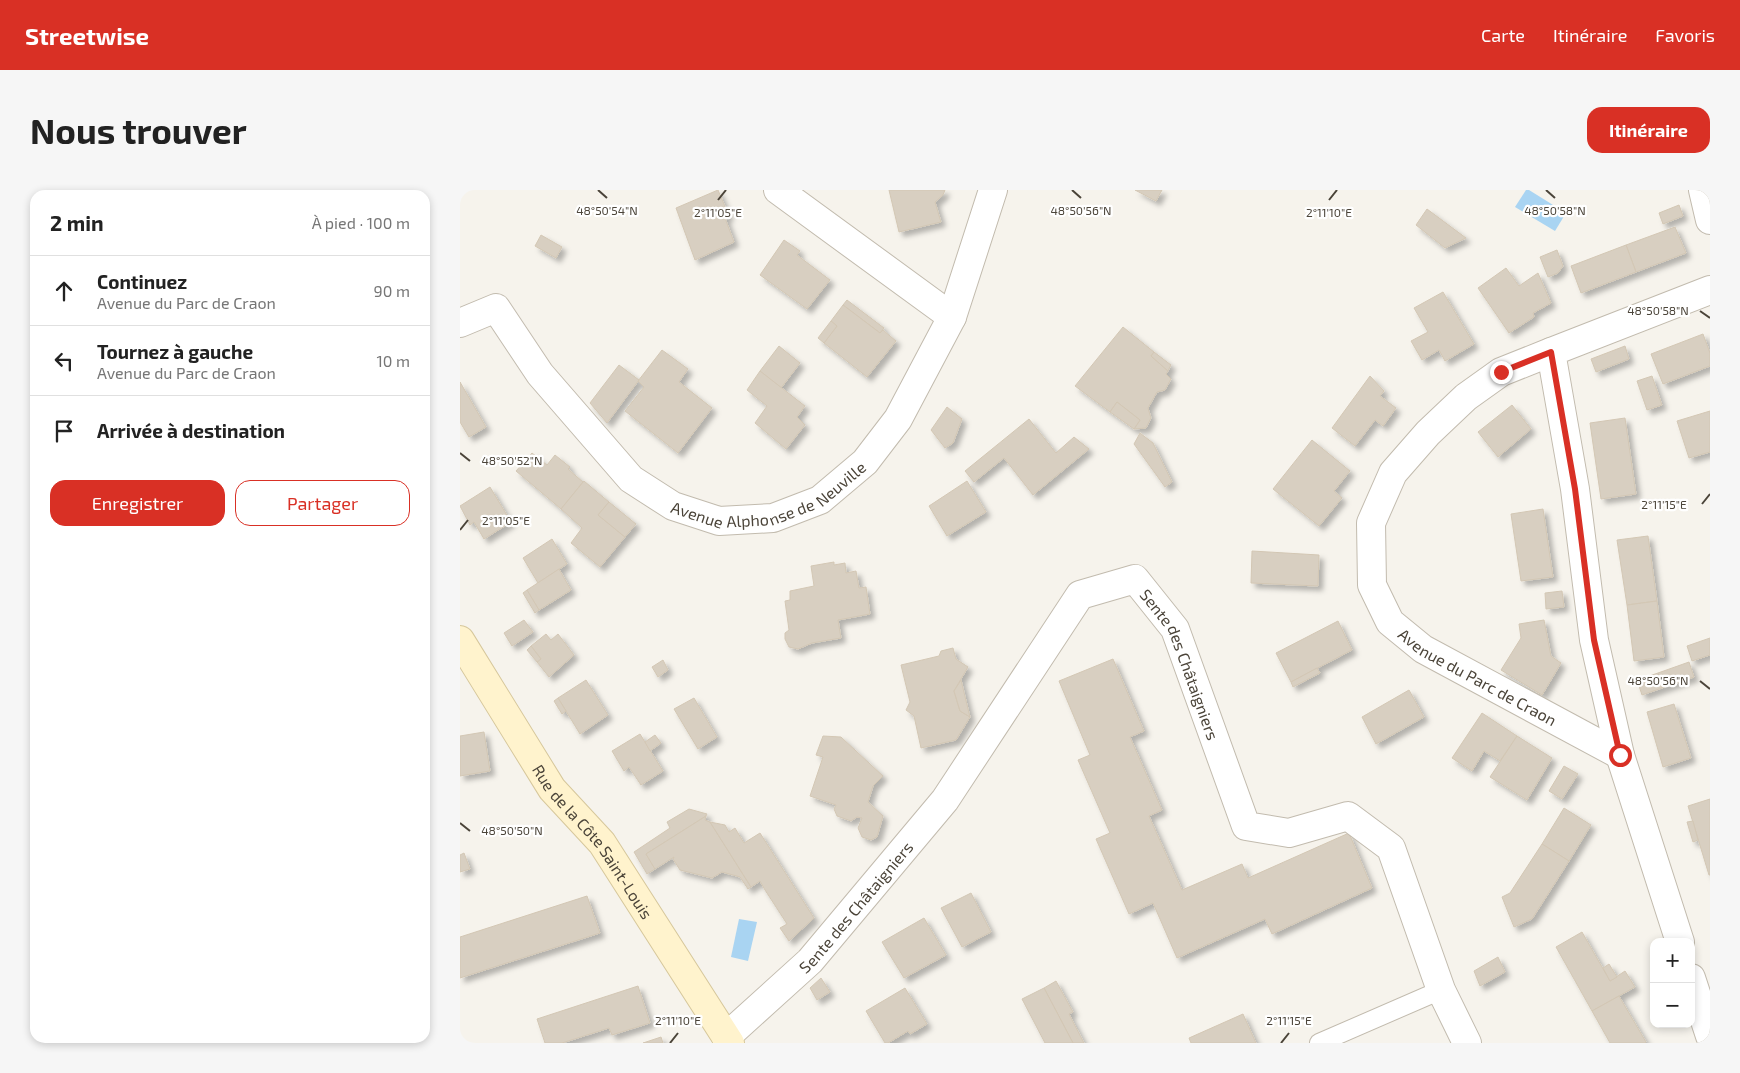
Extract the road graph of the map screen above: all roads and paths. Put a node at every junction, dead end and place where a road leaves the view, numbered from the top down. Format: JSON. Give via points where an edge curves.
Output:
{"nodes":[{"id":1,"x":778,"y":190,"type":"edge"},
{"id":2,"x":993,"y":190,"type":"edge"},
{"id":3,"x":1703,"y":190,"type":"edge"},
{"id":4,"x":1710,"y":220,"type":"edge"},
{"id":5,"x":1710,"y":290,"type":"edge"},
{"id":6,"x":952,"y":318,"type":"junction"},
{"id":7,"x":460,"y":323,"type":"edge"},
{"id":8,"x":1551,"y":352,"type":"junction"},
{"id":9,"x":460,"y":640,"type":"edge"},
{"id":10,"x":1620,"y":755,"type":"junction"},
{"id":11,"x":1679,"y":938,"type":"edge"},
{"id":12,"x":1693,"y":983,"type":"edge"},
{"id":13,"x":1441,"y":990,"type":"junction"},
{"id":14,"x":1710,"y":1036,"type":"edge"},
{"id":15,"x":728,"y":1040,"type":"edge"},
{"id":16,"x":1319,"y":1043,"type":"edge"},
{"id":17,"x":1467,"y":1043,"type":"edge"}],
"edges":[{"from":1,"to":6,"type":"street"},
{"from":2,"to":6,"type":"street","name":"Avenue Alphonse de Neuville"},
{"from":3,"to":4,"type":"street"},
{"from":5,"to":8,"type":"street","name":"Avenue du Parc de Craon"},
{"from":6,"to":7,"type":"street","name":"Avenue Alphonse de Neuville","via":[[898,419],[865,462],[820,500],[773,518],[719,521],[673,506],[632,479],[540,374],[496,308]]},
{"from":8,"to":10,"type":"street","via":[[1575,489],[1594,640]]},
{"from":8,"to":10,"type":"street","name":"Avenue du Parc de Craon","via":[[1501,372],[1466,397],[1393,473],[1370,523],[1372,585],[1390,622],[1423,649]]},
{"from":9,"to":15,"type":"street","name":"Rue de la Côte Saint-Louis","via":[[552,789],[602,844]]},
{"from":10,"to":11,"type":"street"},
{"from":12,"to":14,"type":"street"},
{"from":13,"to":15,"type":"street","name":"Sente des Châtaigniers","via":[[1392,848],[1348,816],[1289,833],[1246,826],[1175,629],[1135,579],[1080,595],[945,800],[810,961]]},
{"from":13,"to":16,"type":"lane"},
{"from":13,"to":17,"type":"street","name":"Sente des Châtaigniers"}]}
